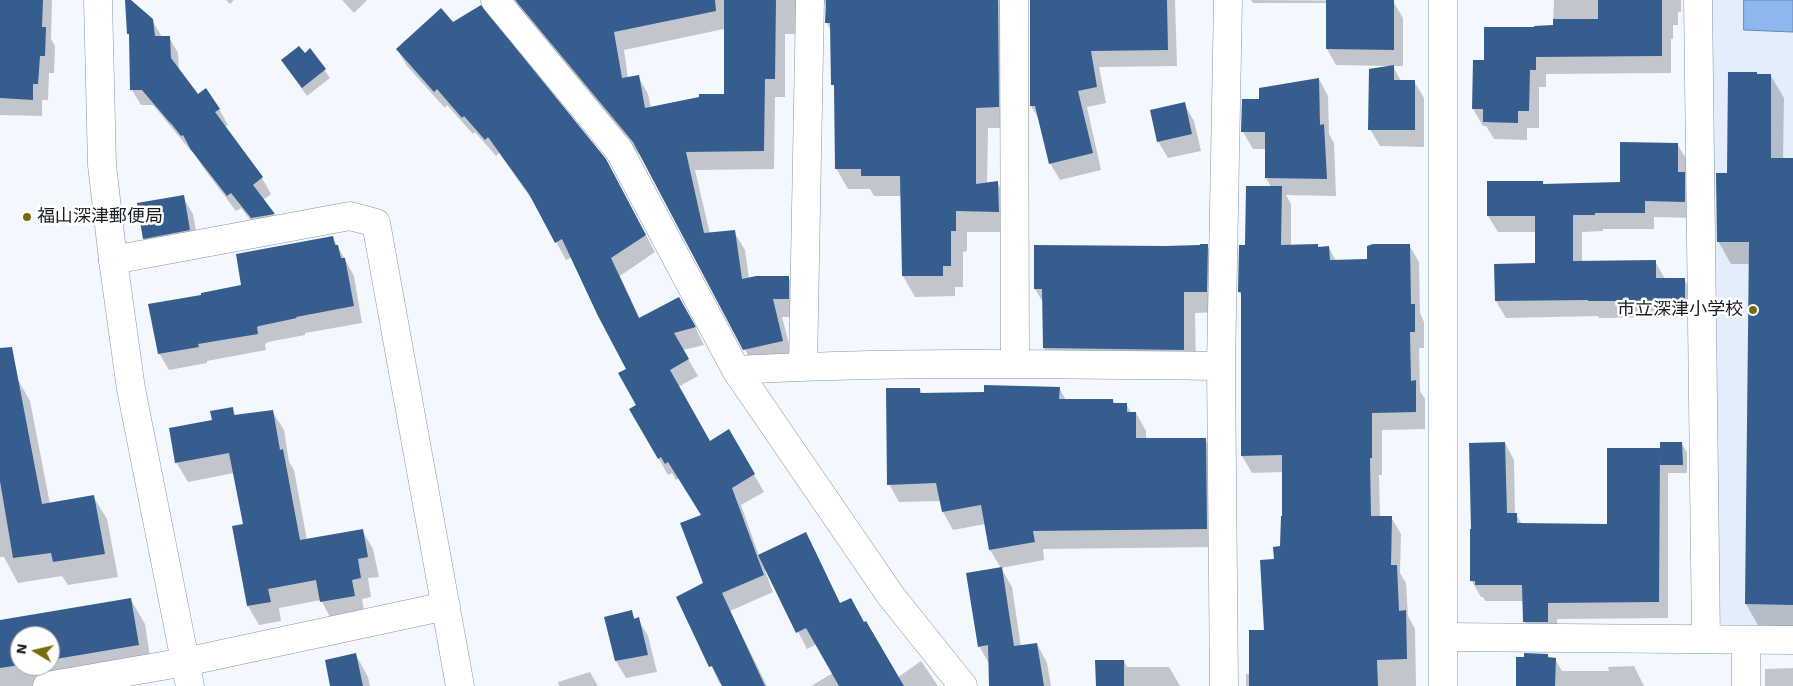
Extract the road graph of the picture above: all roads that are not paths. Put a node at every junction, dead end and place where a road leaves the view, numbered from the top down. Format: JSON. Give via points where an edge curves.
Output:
{"nodes":[{"id":1,"x":98,"y":0,"type":"edge"},
{"id":2,"x":495,"y":0,"type":"edge"},
{"id":3,"x":810,"y":0,"type":"edge"},
{"id":4,"x":1014,"y":0,"type":"edge"},
{"id":5,"x":1228,"y":0,"type":"edge"},
{"id":6,"x":1443,"y":0,"type":"edge"},
{"id":7,"x":1698,"y":0,"type":"edge"},
{"id":8,"x":113,"y":260,"type":"junction"},
{"id":9,"x":1014,"y":364,"type":"junction"},
{"id":10,"x":803,"y":366,"type":"junction"},
{"id":11,"x":1221,"y":366,"type":"junction"},
{"id":12,"x":736,"y":370,"type":"junction"},
{"id":13,"x":446,"y":606,"type":"junction"},
{"id":14,"x":1444,"y":637,"type":"junction"},
{"id":15,"x":1706,"y":639,"type":"junction"},
{"id":16,"x":1746,"y":640,"type":"junction"},
{"id":17,"x":1793,"y":640,"type":"edge"},
{"id":18,"x":188,"y":674,"type":"edge"},
{"id":19,"x":47,"y":686,"type":"edge"},
{"id":20,"x":460,"y":686,"type":"edge"},
{"id":21,"x":962,"y":686,"type":"edge"},
{"id":22,"x":1224,"y":686,"type":"edge"},
{"id":23,"x":1444,"y":686,"type":"edge"},
{"id":24,"x":1746,"y":686,"type":"edge"}],
"edges":[{"from":1,"to":8,"type":"street","via":[[102,165]]},
{"from":2,"to":12,"type":"street","via":[[619,150]]},
{"from":3,"to":10,"type":"street"},
{"from":4,"to":9,"type":"street"},
{"from":5,"to":11,"type":"street"},
{"from":6,"to":14,"type":"street"},
{"from":7,"to":15,"type":"street"},
{"from":8,"to":13,"type":"street","via":[[350,216],[376,223]]},
{"from":8,"to":18,"type":"street","via":[[131,389]]},
{"from":9,"to":10,"type":"street"},
{"from":9,"to":11,"type":"street"},
{"from":10,"to":12,"type":"street"},
{"from":11,"to":22,"type":"street"},
{"from":12,"to":21,"type":"street","via":[[890,596]]},
{"from":13,"to":18,"type":"street"},
{"from":13,"to":20,"type":"street"},
{"from":14,"to":15,"type":"street"},
{"from":14,"to":23,"type":"street"},
{"from":15,"to":16,"type":"street"},
{"from":16,"to":17,"type":"street"},
{"from":16,"to":24,"type":"street"},
{"from":18,"to":19,"type":"street"}]}
